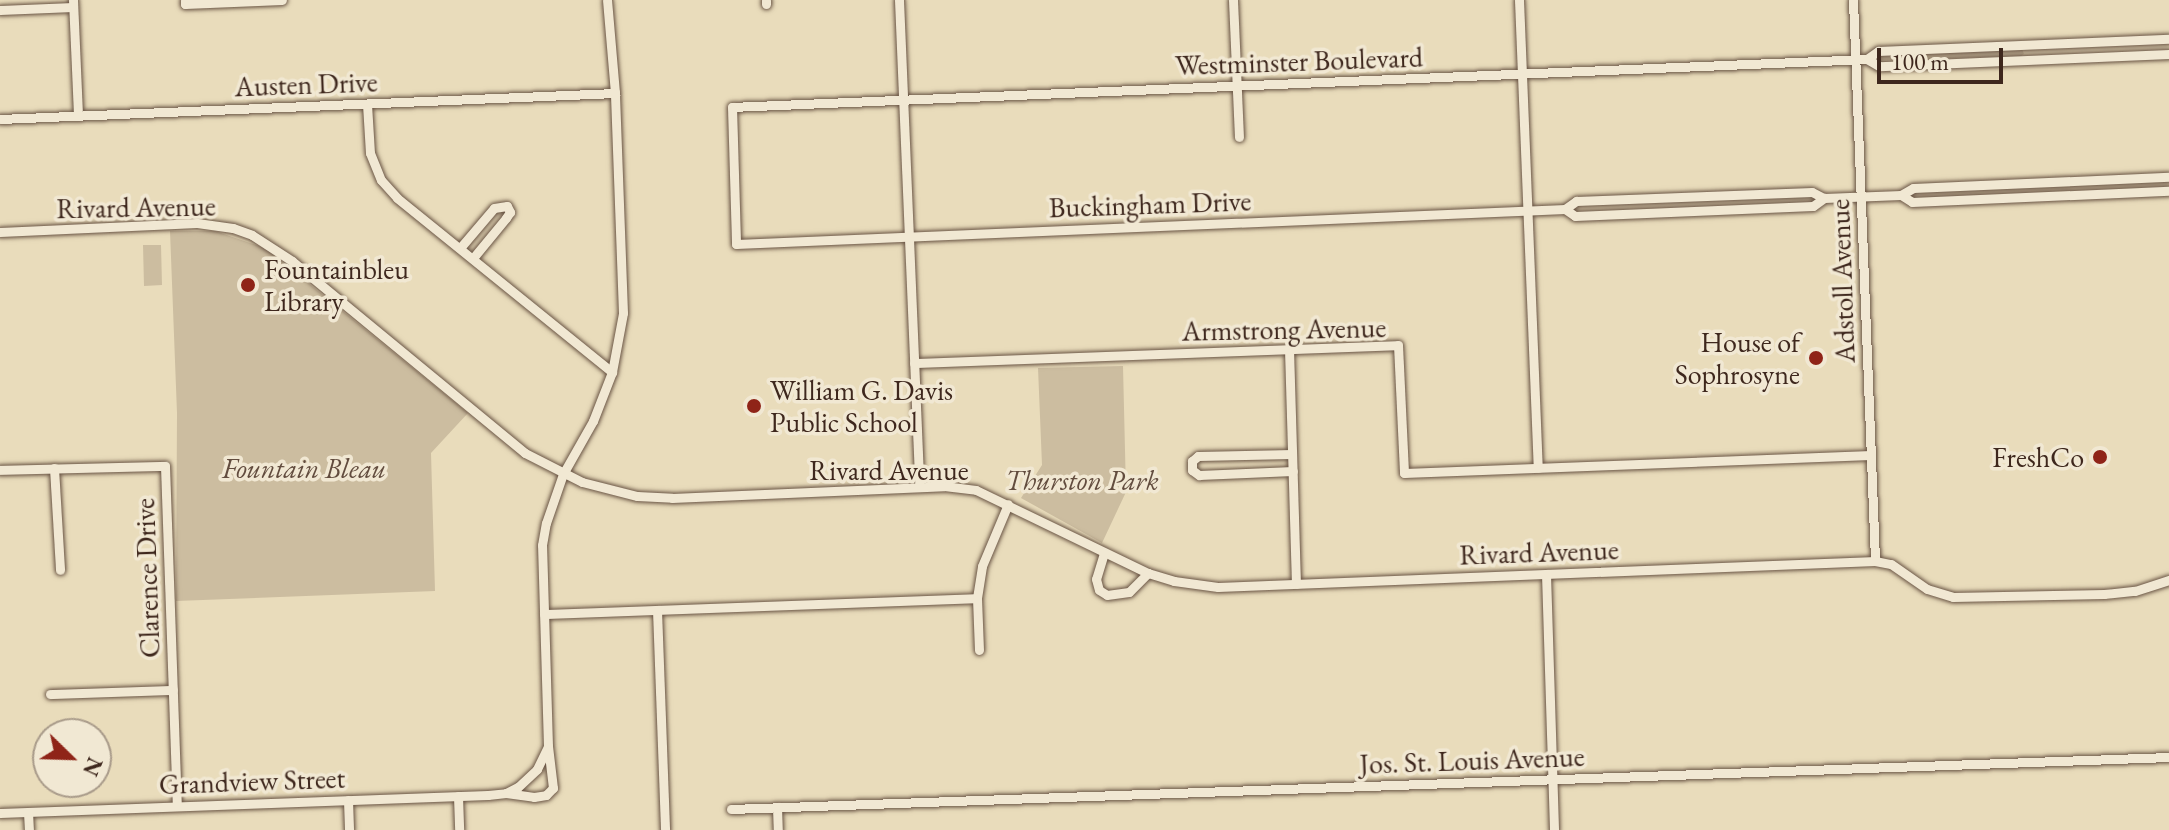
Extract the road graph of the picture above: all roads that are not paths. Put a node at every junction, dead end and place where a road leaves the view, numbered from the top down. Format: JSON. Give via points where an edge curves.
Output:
{"nodes":[{"id":1,"x":185,"y":0,"type":"edge"},
{"id":2,"x":282,"y":0,"type":"edge"},
{"id":3,"x":607,"y":0,"type":"edge"},
{"id":4,"x":899,"y":0,"type":"edge"},
{"id":5,"x":1233,"y":0,"type":"edge"},
{"id":6,"x":1519,"y":0,"type":"edge"},
{"id":7,"x":1853,"y":0,"type":"edge"},
{"id":8,"x":73,"y":3,"type":"edge"},
{"id":9,"x":0,"y":10,"type":"edge"},
{"id":10,"x":2169,"y":39,"type":"edge"},
{"id":11,"x":2169,"y":54,"type":"edge"},
{"id":12,"x":1867,"y":59,"type":"junction"},
{"id":13,"x":1855,"y":60,"type":"junction"},
{"id":14,"x":1522,"y":74,"type":"junction"},
{"id":15,"x":1237,"y":85,"type":"junction"},
{"id":16,"x":615,"y":93,"type":"junction"},
{"id":17,"x":903,"y":99,"type":"junction"},
{"id":18,"x":367,"y":104,"type":"junction"},
{"id":19,"x":78,"y":116,"type":"junction"},
{"id":20,"x":0,"y":119,"type":"edge"},
{"id":21,"x":1239,"y":137,"type":"dead end"},
{"id":22,"x":2169,"y":177,"type":"edge"},
{"id":23,"x":2169,"y":191,"type":"edge"},
{"id":24,"x":1901,"y":195,"type":"junction"},
{"id":25,"x":1861,"y":197,"type":"junction"},
{"id":26,"x":1824,"y":198,"type":"junction"},
{"id":27,"x":1565,"y":209,"type":"junction"},
{"id":28,"x":1527,"y":210,"type":"junction"},
{"id":29,"x":0,"y":232,"type":"edge"},
{"id":30,"x":910,"y":236,"type":"junction"},
{"id":31,"x":736,"y":244,"type":"joint"},
{"id":32,"x":460,"y":248,"type":"junction"},
{"id":33,"x":473,"y":258,"type":"junction"},
{"id":34,"x":1289,"y":349,"type":"junction"},
{"id":35,"x":914,"y":363,"type":"junction"},
{"id":36,"x":612,"y":372,"type":"junction"},
{"id":37,"x":1292,"y":454,"type":"junction"},
{"id":38,"x":1871,"y":455,"type":"junction"},
{"id":39,"x":54,"y":468,"type":"junction"},
{"id":40,"x":1538,"y":468,"type":"junction"},
{"id":41,"x":0,"y":470,"type":"edge"},
{"id":42,"x":1293,"y":471,"type":"junction"},
{"id":43,"x":563,"y":474,"type":"junction"},
{"id":44,"x":919,"y":487,"type":"junction"},
{"id":45,"x":1008,"y":504,"type":"junction"},
{"id":46,"x":1104,"y":553,"type":"junction"},
{"id":47,"x":1875,"y":561,"type":"junction"},
{"id":48,"x":60,"y":570,"type":"dead end"},
{"id":49,"x":1148,"y":573,"type":"junction"},
{"id":50,"x":1546,"y":574,"type":"junction"},
{"id":51,"x":2169,"y":580,"type":"edge"},
{"id":52,"x":1296,"y":584,"type":"junction"},
{"id":53,"x":977,"y":598,"type":"junction"},
{"id":54,"x":657,"y":610,"type":"junction"},
{"id":55,"x":544,"y":614,"type":"junction"},
{"id":56,"x":979,"y":650,"type":"dead end"},
{"id":57,"x":173,"y":690,"type":"junction"},
{"id":58,"x":50,"y":694,"type":"dead end"},
{"id":59,"x":548,"y":746,"type":"junction"},
{"id":60,"x":2169,"y":757,"type":"edge"},
{"id":61,"x":1552,"y":779,"type":"junction"},
{"id":62,"x":506,"y":793,"type":"junction"},
{"id":63,"x":458,"y":796,"type":"junction"},
{"id":64,"x":348,"y":800,"type":"junction"},
{"id":65,"x":177,"y":806,"type":"junction"},
{"id":66,"x":777,"y":807,"type":"junction"},
{"id":67,"x":731,"y":809,"type":"dead end"},
{"id":68,"x":28,"y":812,"type":"junction"},
{"id":69,"x":0,"y":813,"type":"edge"},
{"id":70,"x":29,"y":830,"type":"edge"},
{"id":71,"x":349,"y":830,"type":"edge"},
{"id":72,"x":459,"y":830,"type":"edge"},
{"id":73,"x":665,"y":830,"type":"edge"},
{"id":74,"x":778,"y":830,"type":"edge"},
{"id":75,"x":1554,"y":830,"type":"edge"}],
"edges":[{"from":1,"to":2,"type":"street"},
{"from":3,"to":16,"type":"street","name":"Grandview Street"},
{"from":4,"to":17,"type":"street"},
{"from":5,"to":15,"type":"street"},
{"from":6,"to":14,"type":"street"},
{"from":7,"to":13,"type":"street","name":"Adstoll Avenue"},
{"from":8,"to":9,"type":"street"},
{"from":8,"to":19,"type":"street"},
{"from":10,"to":12,"type":"street","name":"Westminster Boulevard","via":[[1878,51]]},
{"from":11,"to":12,"type":"street","name":"Westminster Boulevard","via":[[1879,66]]},
{"from":12,"to":13,"type":"street","name":"Westminster Boulevard"},
{"from":13,"to":14,"type":"street","name":"Westminster Boulevard"},
{"from":13,"to":25,"type":"street","name":"Adstoll Avenue"},
{"from":14,"to":15,"type":"street","name":"Westminster Boulevard"},
{"from":14,"to":28,"type":"street"},
{"from":15,"to":17,"type":"street","name":"Westminster Boulevard"},
{"from":15,"to":21,"type":"street"},
{"from":16,"to":18,"type":"street","name":"Austen Drive"},
{"from":16,"to":36,"type":"street","name":"Grandview Street","via":[[623,313]]},
{"from":17,"to":30,"type":"street"},
{"from":17,"to":31,"type":"street","name":"Westminster Boulevard","via":[[732,107]]},
{"from":18,"to":19,"type":"street","name":"Austen Drive"},
{"from":18,"to":32,"type":"street","via":[[370,153],[381,180]]},
{"from":19,"to":20,"type":"street","name":"Austen Drive"},
{"from":22,"to":24,"type":"street","name":"Buckingham Drive","via":[[1913,188]]},
{"from":23,"to":24,"type":"street","name":"Buckingham Drive","via":[[1912,202]]},
{"from":24,"to":25,"type":"street","name":"Buckingham Drive"},
{"from":25,"to":26,"type":"street","name":"Buckingham Drive"},
{"from":25,"to":38,"type":"street","name":"Adstoll Avenue"},
{"from":26,"to":27,"type":"street","name":"Buckingham Drive","via":[[1812,192],[1576,201]]},
{"from":26,"to":27,"type":"street","name":"Buckingham Drive","via":[[1813,206],[1781,208],[1575,216]]},
{"from":27,"to":28,"type":"street","name":"Buckingham Drive"},
{"from":28,"to":30,"type":"street","name":"Buckingham Drive"},
{"from":28,"to":40,"type":"street"},
{"from":29,"to":43,"type":"street","name":"Rivard Avenue","via":[[197,223],[252,235],[292,261],[525,453]]},
{"from":30,"to":31,"type":"street","name":"Buckingham Drive"},
{"from":30,"to":35,"type":"street"},
{"from":32,"to":33,"type":"street"},
{"from":32,"to":33,"type":"street","via":[[494,208],[507,206],[510,212]]},
{"from":33,"to":36,"type":"street"},
{"from":34,"to":35,"type":"street","name":"Armstrong Avenue"},
{"from":34,"to":37,"type":"street"},
{"from":34,"to":40,"type":"street","name":"Armstrong Avenue","via":[[1398,345],[1404,473]]},
{"from":35,"to":44,"type":"street"},
{"from":36,"to":43,"type":"street","name":"Grandview Street","via":[[593,421]]},
{"from":37,"to":42,"type":"street"},
{"from":37,"to":42,"type":"street","via":[[1198,456],[1192,470],[1199,475]]},
{"from":38,"to":40,"type":"street","name":"Armstrong Avenue"},
{"from":38,"to":47,"type":"street","name":"Adstoll Avenue"},
{"from":39,"to":41,"type":"street","name":"Clarence Drive"},
{"from":39,"to":48,"type":"street"},
{"from":39,"to":57,"type":"street","name":"Clarence Drive","via":[[165,466]]},
{"from":42,"to":52,"type":"street"},
{"from":43,"to":44,"type":"street","name":"Rivard Avenue","via":[[613,492],[672,498]]},
{"from":43,"to":55,"type":"street","name":"Grandview Street","via":[[542,545]]},
{"from":44,"to":45,"type":"street","name":"Rivard Avenue","via":[[976,490]]},
{"from":45,"to":46,"type":"street","name":"Rivard Avenue"},
{"from":45,"to":53,"type":"street","via":[[982,566]]},
{"from":46,"to":49,"type":"street","name":"Rivard Avenue"},
{"from":46,"to":49,"type":"street","via":[[1096,579],[1107,595],[1129,592]]},
{"from":47,"to":50,"type":"street","name":"Rivard Avenue"},
{"from":47,"to":51,"type":"street","name":"Rivard Avenue","via":[[1953,597],[2104,594]]},
{"from":49,"to":52,"type":"street","name":"Rivard Avenue","via":[[1218,587]]},
{"from":50,"to":52,"type":"street","name":"Rivard Avenue"},
{"from":50,"to":61,"type":"street"},
{"from":53,"to":54,"type":"street"},
{"from":53,"to":56,"type":"street"},
{"from":54,"to":55,"type":"street"},
{"from":54,"to":73,"type":"street"},
{"from":55,"to":59,"type":"street","name":"Grandview Street"},
{"from":57,"to":58,"type":"street"},
{"from":57,"to":65,"type":"street","name":"Clarence Drive"},
{"from":59,"to":62,"type":"street","via":[[530,776]]},
{"from":59,"to":62,"type":"street","name":"Grandview Street","via":[[553,788],[534,797]]},
{"from":60,"to":61,"type":"street","name":"Jos. St. Louis Avenue"},
{"from":61,"to":66,"type":"street","name":"Jos. St. Louis Avenue"},
{"from":61,"to":75,"type":"street"},
{"from":62,"to":63,"type":"street","name":"Grandview Street"},
{"from":63,"to":64,"type":"street","name":"Grandview Street"},
{"from":63,"to":72,"type":"street"},
{"from":64,"to":65,"type":"street","name":"Grandview Street"},
{"from":64,"to":71,"type":"street"},
{"from":65,"to":68,"type":"street","name":"Grandview Street"},
{"from":66,"to":67,"type":"street","name":"Jos. St. Louis Avenue"},
{"from":66,"to":74,"type":"street"},
{"from":68,"to":69,"type":"street","name":"Grandview Street"},
{"from":68,"to":70,"type":"street"}]}
